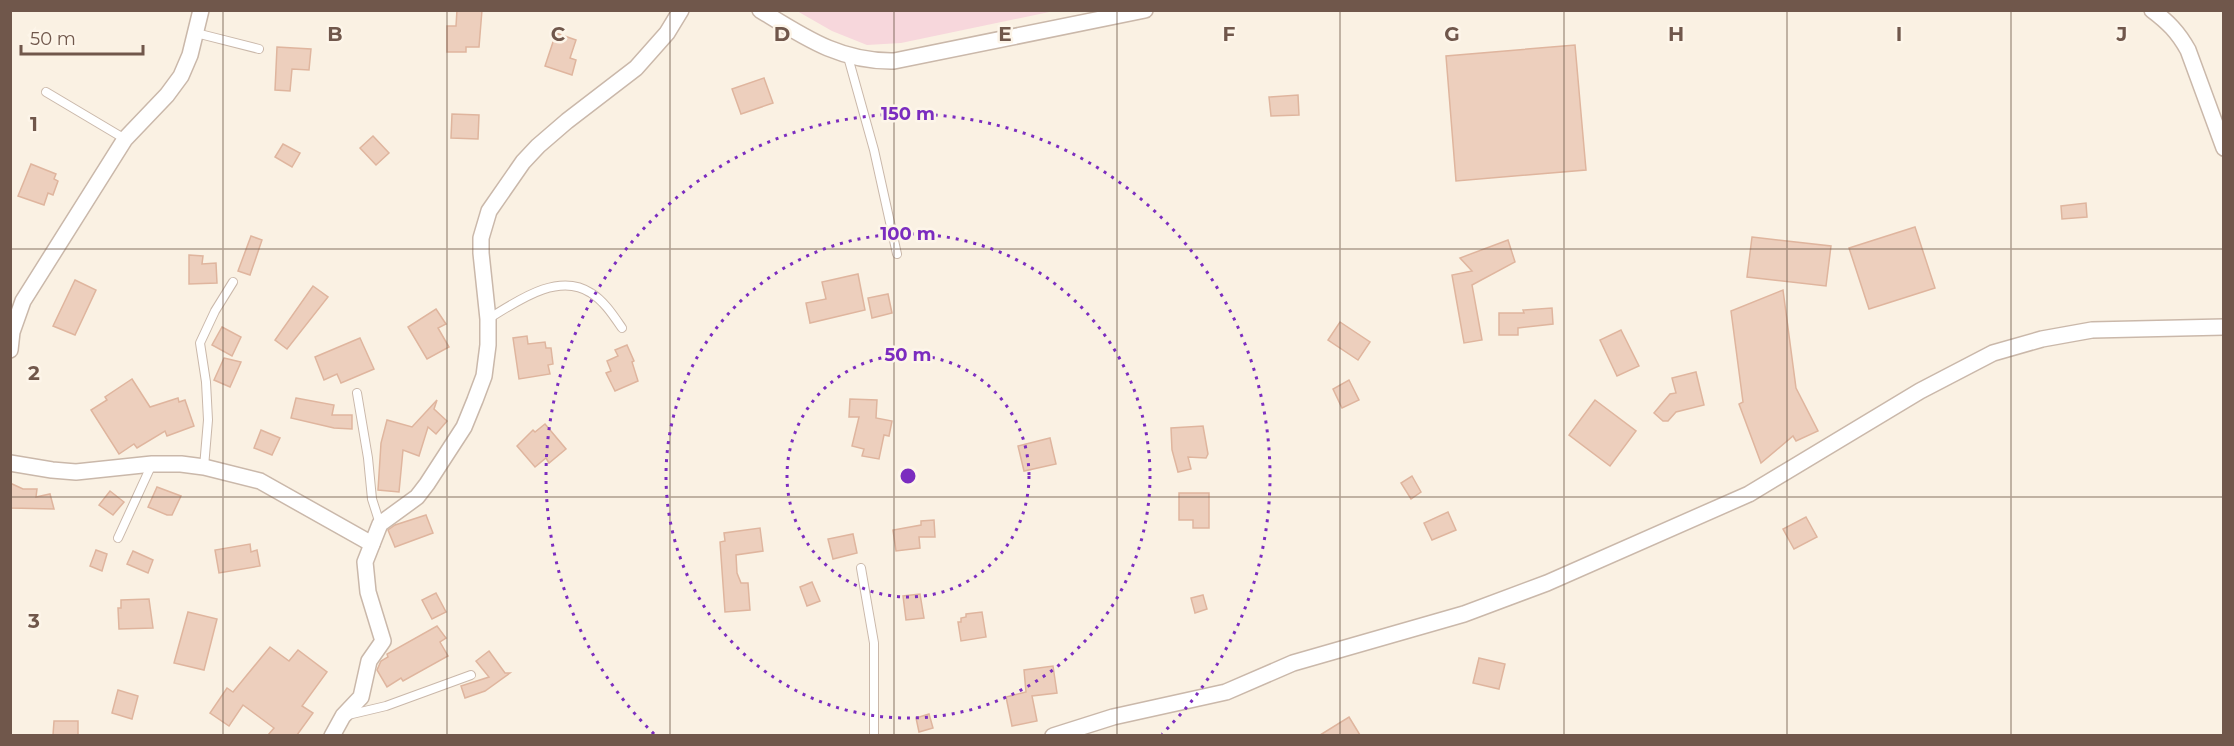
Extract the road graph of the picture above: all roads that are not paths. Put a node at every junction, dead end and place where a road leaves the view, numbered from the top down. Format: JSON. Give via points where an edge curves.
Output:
{"nodes":[{"id":1,"x":201,"y":10,"type":"edge"},
{"id":2,"x":681,"y":10,"type":"edge"},
{"id":3,"x":760,"y":10,"type":"edge"},
{"id":4,"x":1144,"y":10,"type":"edge"},
{"id":5,"x":2151,"y":10,"type":"edge"},
{"id":6,"x":196,"y":33,"type":"junction"},
{"id":7,"x":259,"y":49,"type":"dead end"},
{"id":8,"x":848,"y":57,"type":"junction"},
{"id":9,"x":46,"y":92,"type":"dead end"},
{"id":10,"x":125,"y":139,"type":"junction"},
{"id":11,"x":2223,"y":148,"type":"edge"},
{"id":12,"x":897,"y":254,"type":"dead end"},
{"id":13,"x":233,"y":282,"type":"dead end"},
{"id":14,"x":488,"y":319,"type":"junction"},
{"id":15,"x":2223,"y":327,"type":"edge"},
{"id":16,"x":622,"y":328,"type":"dead end"},
{"id":17,"x":10,"y":351,"type":"edge"},
{"id":18,"x":357,"y":393,"type":"dead end"},
{"id":19,"x":10,"y":463,"type":"edge"},
{"id":20,"x":152,"y":464,"type":"junction"},
{"id":21,"x":204,"y":467,"type":"junction"},
{"id":22,"x":380,"y":524,"type":"junction"},
{"id":23,"x":118,"y":537,"type":"dead end"},
{"id":24,"x":372,"y":544,"type":"junction"},
{"id":25,"x":861,"y":568,"type":"dead end"},
{"id":26,"x":471,"y":675,"type":"dead end"},
{"id":27,"x":343,"y":716,"type":"junction"},
{"id":28,"x":332,"y":735,"type":"edge"},
{"id":29,"x":874,"y":735,"type":"edge"},
{"id":30,"x":1053,"y":735,"type":"edge"}],
"edges":[{"from":1,"to":6,"type":"street"},
{"from":2,"to":14,"type":"street","via":[[636,68],[538,146],[489,211],[481,238]]},
{"from":3,"to":8,"type":"street"},
{"from":4,"to":8,"type":"street","via":[[894,62]]},
{"from":5,"to":11,"type":"street","via":[[2168,22],[2184,43]]},
{"from":6,"to":7,"type":"lane"},
{"from":6,"to":10,"type":"street","via":[[181,76]]},
{"from":8,"to":12,"type":"lane"},
{"from":9,"to":10,"type":"lane"},
{"from":10,"to":17,"type":"street","via":[[23,301]]},
{"from":13,"to":21,"type":"lane","via":[[200,343],[208,420]]},
{"from":14,"to":16,"type":"lane","via":[[532,293],[569,286],[593,294]]},
{"from":14,"to":22,"type":"street","via":[[484,376],[464,427],[417,497]]},
{"from":15,"to":30,"type":"street","via":[[2092,330],[1993,353],[1920,391],[1749,494],[1547,583],[1464,614],[1293,663],[1226,692]]},
{"from":18,"to":22,"type":"lane","via":[[372,500]]},
{"from":19,"to":20,"type":"street","via":[[76,472]]},
{"from":20,"to":21,"type":"street"},
{"from":20,"to":23,"type":"lane"},
{"from":21,"to":24,"type":"street","via":[[260,481]]},
{"from":22,"to":24,"type":"street"},
{"from":24,"to":27,"type":"street","via":[[365,562],[368,592],[383,641],[369,661],[361,697]]},
{"from":25,"to":29,"type":"lane","via":[[874,643]]},
{"from":26,"to":27,"type":"lane","via":[[386,706]]},
{"from":27,"to":28,"type":"street"}]}
